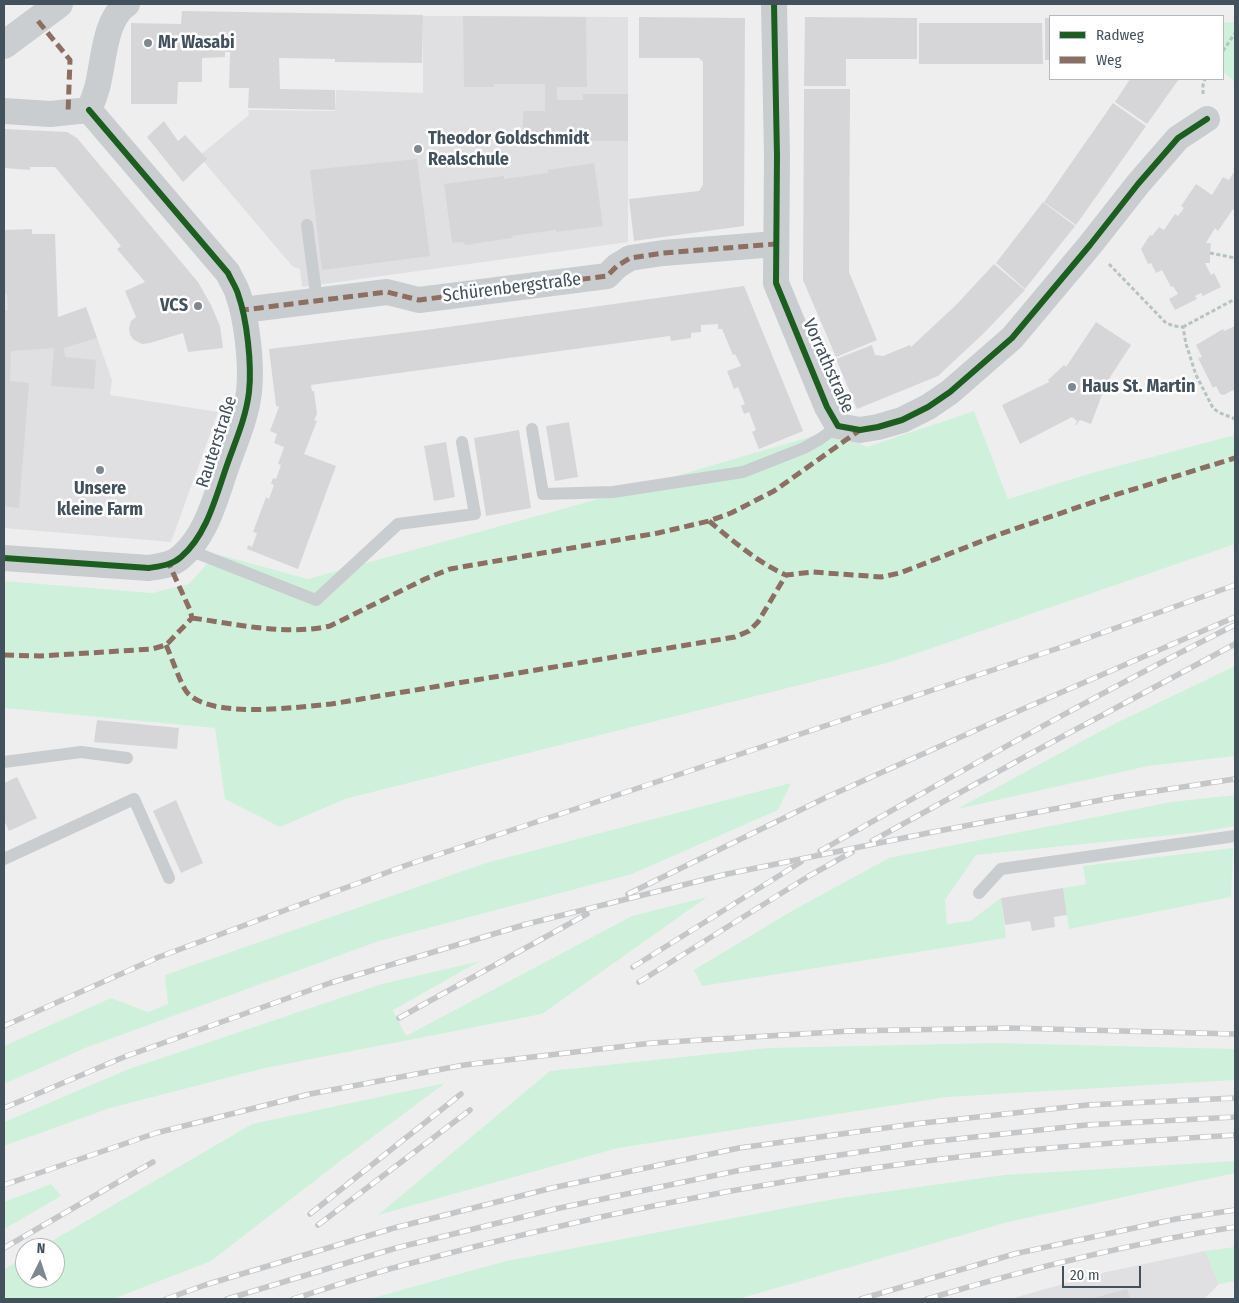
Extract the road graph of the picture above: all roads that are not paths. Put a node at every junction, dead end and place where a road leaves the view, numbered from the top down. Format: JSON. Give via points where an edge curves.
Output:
{"nodes":[{"id":1,"x":59,"y":4,"type":"edge"},
{"id":2,"x":127,"y":4,"type":"edge"},
{"id":3,"x":774,"y":4,"type":"edge"},
{"id":4,"x":4,"y":45,"type":"edge"},
{"id":5,"x":89,"y":110,"type":"junction"},
{"id":6,"x":4,"y":111,"type":"edge"},
{"id":7,"x":1207,"y":119,"type":"dead end"},
{"id":8,"x":307,"y":225,"type":"dead end"},
{"id":9,"x":776,"y":244,"type":"junction"},
{"id":10,"x":317,"y":301,"type":"junction"},
{"id":11,"x":243,"y":310,"type":"junction"},
{"id":12,"x":838,"y":426,"type":"junction"},
{"id":13,"x":532,"y":429,"type":"dead end"},
{"id":14,"x":462,"y":442,"type":"dead end"},
{"id":15,"x":189,"y":550,"type":"junction"},
{"id":16,"x":4,"y":558,"type":"edge"},
{"id":17,"x":127,"y":758,"type":"dead end"},
{"id":18,"x":4,"y":762,"type":"edge"},
{"id":19,"x":1235,"y":836,"type":"edge"},
{"id":20,"x":4,"y":859,"type":"edge"},
{"id":21,"x":169,"y":878,"type":"dead end"},
{"id":22,"x":979,"y":893,"type":"dead end"}],
"edges":[{"from":1,"to":4,"type":"street"},
{"from":2,"to":5,"type":"street","via":[[114,17],[110,28],[97,89]]},
{"from":3,"to":9,"type":"street","name":"Vorrathstraße"},
{"from":5,"to":6,"type":"street","via":[[50,114]]},
{"from":5,"to":11,"type":"street","name":"Rauterstraße","via":[[228,273]]},
{"from":7,"to":12,"type":"street","name":"Vorrathstraße","via":[[1178,138],[1012,338],[950,392],[928,407],[878,428],[860,430]]},
{"from":8,"to":10,"type":"lane"},
{"from":9,"to":10,"type":"street","name":"Schürenbergstraße","via":[[630,258],[607,276],[419,300],[387,292]]},
{"from":9,"to":12,"type":"street","name":"Vorrathstraße","via":[[776,283],[827,407]]},
{"from":10,"to":11,"type":"street","name":"Schürenbergstraße"},
{"from":11,"to":15,"type":"street","name":"Rauterstraße","via":[[250,366],[243,421],[210,513]]},
{"from":12,"to":13,"type":"lane","via":[[804,448],[742,472],[613,492],[544,494]]},
{"from":14,"to":15,"type":"lane","via":[[475,514],[398,524],[316,600]]},
{"from":15,"to":16,"type":"street","name":"Rauterstraße","via":[[169,564],[149,568]]},
{"from":17,"to":18,"type":"lane","via":[[81,752]]},
{"from":19,"to":22,"type":"lane","via":[[1001,869]]},
{"from":20,"to":21,"type":"lane","via":[[134,799]]}]}
